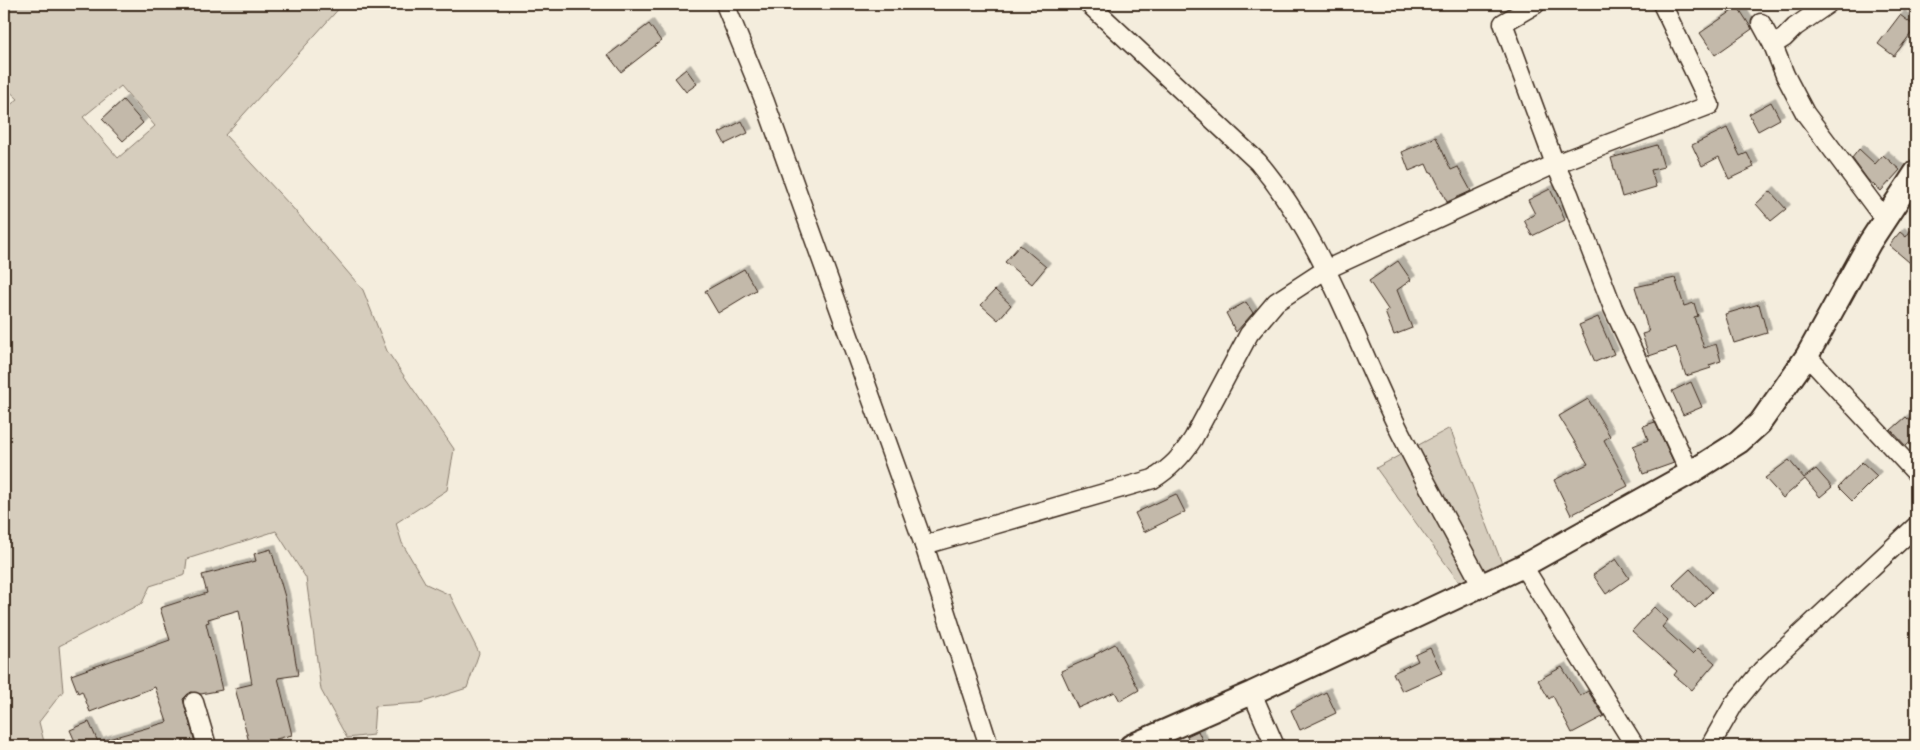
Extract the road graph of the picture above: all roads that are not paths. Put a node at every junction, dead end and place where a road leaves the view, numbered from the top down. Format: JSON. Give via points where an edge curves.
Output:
{"nodes":[{"id":1,"x":725,"y":4,"type":"edge"},
{"id":2,"x":1089,"y":4,"type":"edge"},
{"id":3,"x":1536,"y":4,"type":"edge"},
{"id":4,"x":1662,"y":4,"type":"edge"},
{"id":5,"x":1828,"y":4,"type":"edge"},
{"id":6,"x":1761,"y":22,"type":"dead end"},
{"id":7,"x":1773,"y":45,"type":"junction"},
{"id":8,"x":1555,"y":164,"type":"junction"},
{"id":9,"x":1916,"y":172,"type":"edge"},
{"id":10,"x":1885,"y":220,"type":"junction"},
{"id":11,"x":1325,"y":270,"type":"junction"},
{"id":12,"x":1807,"y":356,"type":"junction"},
{"id":13,"x":1916,"y":473,"type":"edge"},
{"id":14,"x":1690,"y":474,"type":"junction"},
{"id":15,"x":1916,"y":526,"type":"edge"},
{"id":16,"x":924,"y":545,"type":"junction"},
{"id":17,"x":1523,"y":566,"type":"junction"},
{"id":18,"x":1482,"y":586,"type":"junction"},
{"id":19,"x":1252,"y":694,"type":"junction"},
{"id":20,"x":194,"y":702,"type":"dead end"},
{"id":21,"x":207,"y":746,"type":"edge"},
{"id":22,"x":989,"y":746,"type":"edge"},
{"id":23,"x":1131,"y":746,"type":"edge"},
{"id":24,"x":1275,"y":746,"type":"edge"},
{"id":25,"x":1635,"y":746,"type":"edge"},
{"id":26,"x":1710,"y":746,"type":"edge"}],
"edges":[{"from":1,"to":16,"type":"street","via":[[765,102]]},
{"from":2,"to":11,"type":"street","via":[[1258,162],[1277,185]]},
{"from":3,"to":8,"type":"street","via":[[1502,23]]},
{"from":4,"to":8,"type":"street","via":[[1710,105]]},
{"from":5,"to":7,"type":"street"},
{"from":6,"to":7,"type":"street"},
{"from":7,"to":10,"type":"street","via":[[1805,114]]},
{"from":8,"to":11,"type":"street"},
{"from":8,"to":14,"type":"street","via":[[1570,194],[1613,308]]},
{"from":9,"to":10,"type":"street"},
{"from":10,"to":12,"type":"street"},
{"from":11,"to":16,"type":"street","via":[[1276,302],[1256,324],[1193,439],[1183,454],[1154,479]]},
{"from":11,"to":18,"type":"street","via":[[1400,432]]},
{"from":12,"to":13,"type":"street"},
{"from":12,"to":14,"type":"street","via":[[1760,423],[1739,442]]},
{"from":14,"to":17,"type":"street"},
{"from":15,"to":26,"type":"street","via":[[1762,670],[1734,704]]},
{"from":16,"to":22,"type":"street"},
{"from":17,"to":18,"type":"street"},
{"from":17,"to":25,"type":"street"},
{"from":18,"to":19,"type":"street"},
{"from":19,"to":23,"type":"street"},
{"from":19,"to":24,"type":"street"},
{"from":20,"to":21,"type":"street"}]}
